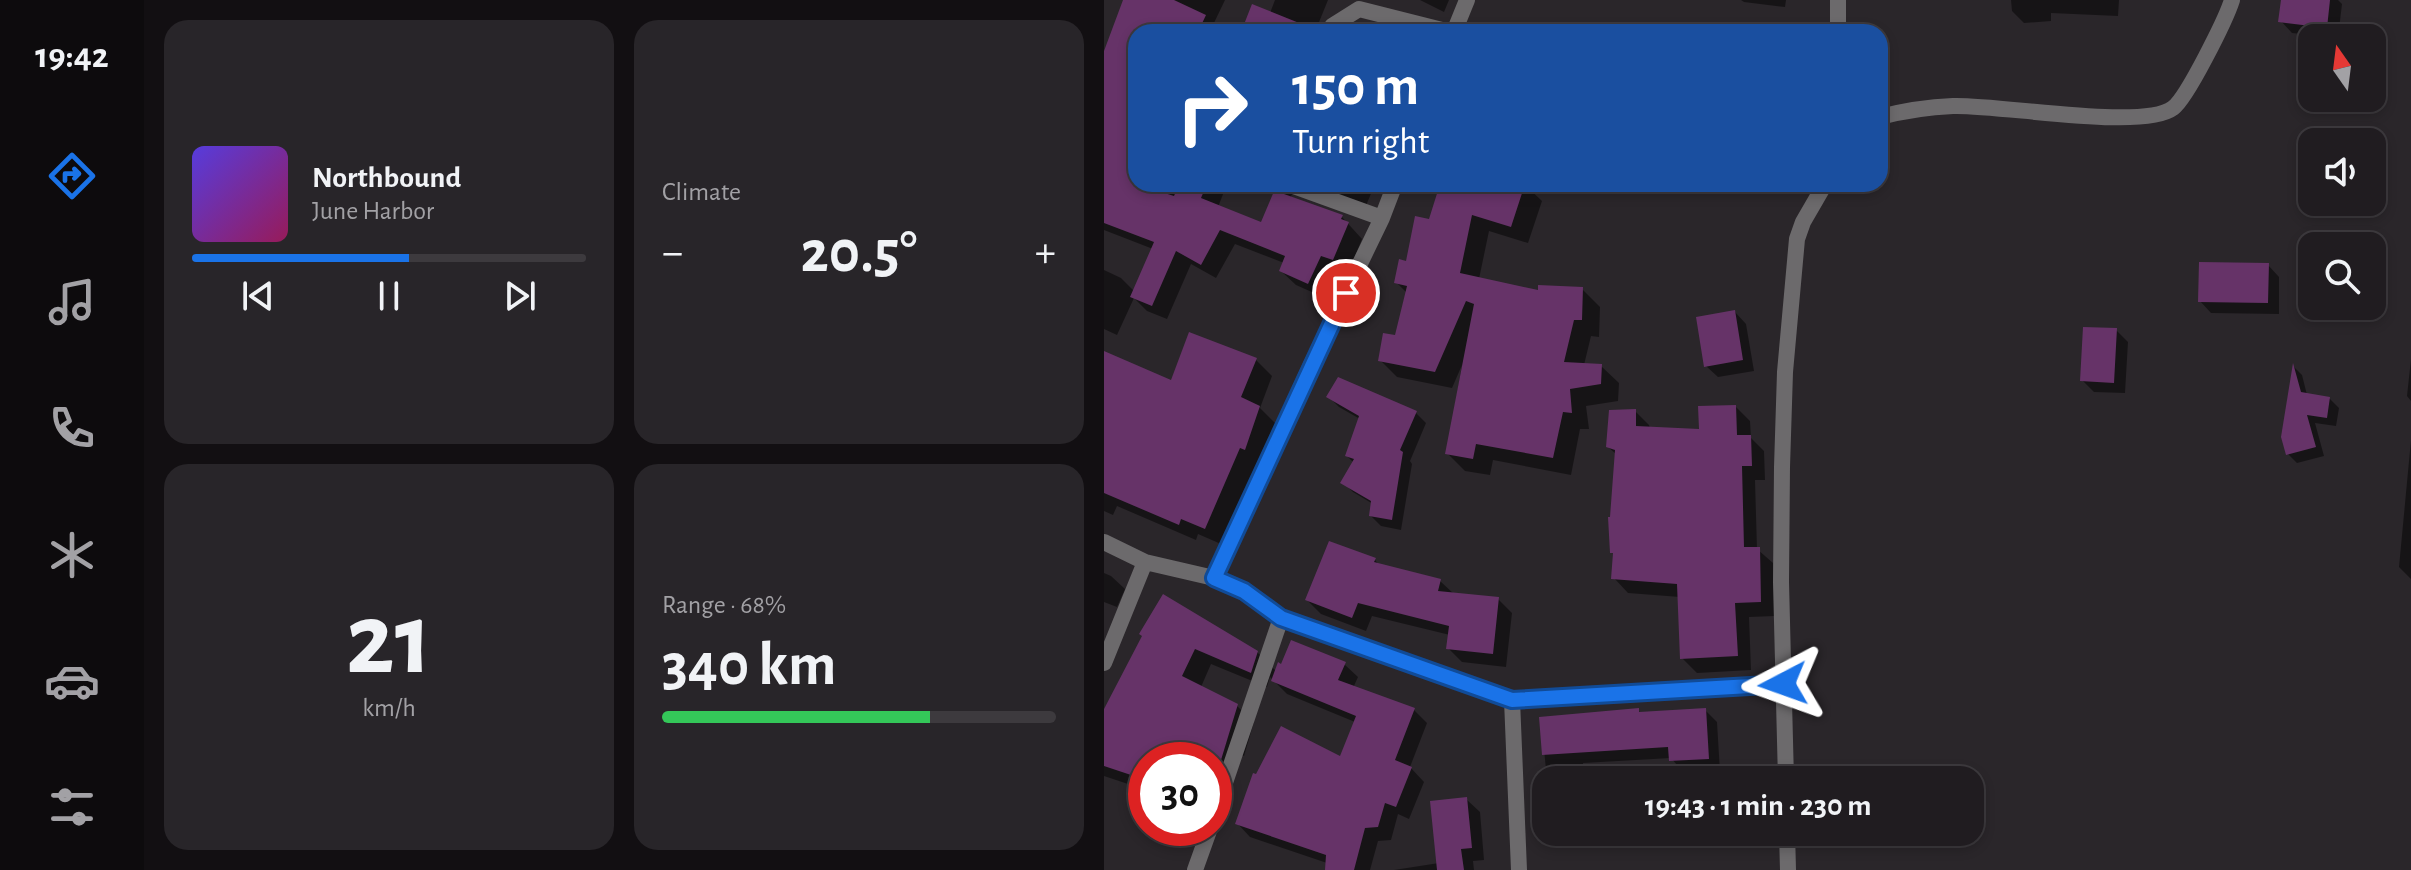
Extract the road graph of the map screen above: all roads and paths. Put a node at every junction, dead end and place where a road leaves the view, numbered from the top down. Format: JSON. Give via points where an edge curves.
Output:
{"nodes":[{"id":1,"x":1467,"y":0,"type":"edge"},
{"id":2,"x":1838,"y":0,"type":"edge"},
{"id":3,"x":2232,"y":0,"type":"edge"},
{"id":4,"x":1335,"y":24,"type":"edge"},
{"id":5,"x":1420,"y":24,"type":"edge"},
{"id":6,"x":1456,"y":24,"type":"edge"},
{"id":7,"x":1838,"y":24,"type":"edge"},
{"id":8,"x":1888,"y":116,"type":"edge"},
{"id":9,"x":1310,"y":192,"type":"edge"},
{"id":10,"x":1392,"y":192,"type":"edge"},
{"id":11,"x":1820,"y":192,"type":"edge"},
{"id":12,"x":1382,"y":218,"type":"junction"},
{"id":13,"x":1104,"y":542,"type":"edge"},
{"id":14,"x":1145,"y":562,"type":"junction"},
{"id":15,"x":1214,"y":578,"type":"junction"},
{"id":16,"x":1281,"y":618,"type":"junction"},
{"id":17,"x":1104,"y":663,"type":"edge"},
{"id":18,"x":1783,"y":684,"type":"junction"},
{"id":19,"x":1512,"y":700,"type":"junction"},
{"id":20,"x":1232,"y":762,"type":"edge"},
{"id":21,"x":1786,"y":766,"type":"edge"},
{"id":22,"x":1204,"y":846,"type":"edge"},
{"id":23,"x":1787,"y":846,"type":"edge"},
{"id":24,"x":1195,"y":870,"type":"edge"},
{"id":25,"x":1519,"y":870,"type":"edge"},
{"id":26,"x":1788,"y":870,"type":"edge"}],
"edges":[{"from":1,"to":6,"type":"street"},
{"from":2,"to":7,"type":"street"},
{"from":3,"to":8,"type":"street","via":[[2177,105],[2160,114],[2104,117],[1954,106]]},
{"from":4,"to":5,"type":"street","via":[[1359,9]]},
{"from":9,"to":12,"type":"street"},
{"from":10,"to":12,"type":"street"},
{"from":11,"to":18,"type":"street","via":[[1803,222],[1794,253],[1782,451]]},
{"from":12,"to":15,"type":"street"},
{"from":13,"to":14,"type":"street"},
{"from":14,"to":15,"type":"street"},
{"from":14,"to":17,"type":"street"},
{"from":15,"to":16,"type":"street","via":[[1244,591]]},
{"from":16,"to":19,"type":"street"},
{"from":16,"to":20,"type":"street"},
{"from":18,"to":19,"type":"street"},
{"from":18,"to":21,"type":"street"},
{"from":19,"to":25,"type":"street"},
{"from":22,"to":24,"type":"street"},
{"from":23,"to":26,"type":"street"}]}
